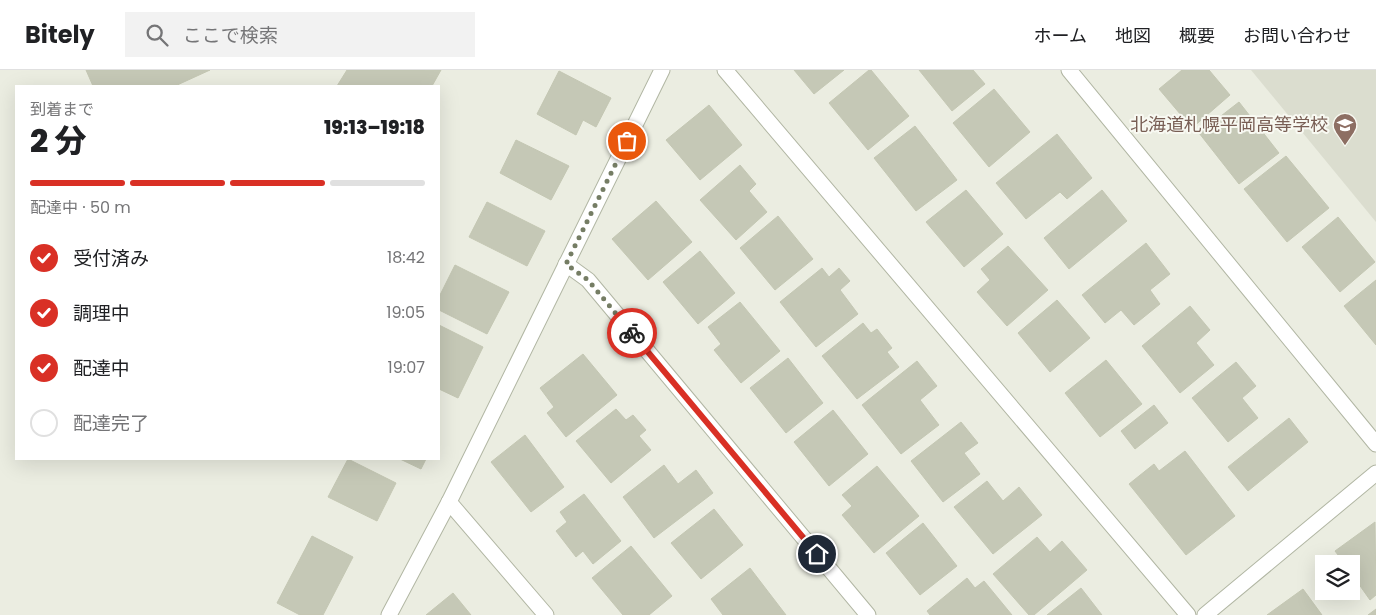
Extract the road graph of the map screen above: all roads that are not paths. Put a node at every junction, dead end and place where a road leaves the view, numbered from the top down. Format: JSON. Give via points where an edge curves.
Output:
{"nodes":[{"id":1,"x":662,"y":70,"type":"edge"},
{"id":2,"x":725,"y":70,"type":"edge"},
{"id":3,"x":1069,"y":70,"type":"edge"},
{"id":4,"x":566,"y":264,"type":"junction"},
{"id":5,"x":1376,"y":444,"type":"edge"},
{"id":6,"x":1376,"y":473,"type":"edge"},
{"id":7,"x":449,"y":502,"type":"junction"},
{"id":8,"x":389,"y":615,"type":"edge"},
{"id":9,"x":546,"y":615,"type":"edge"},
{"id":10,"x":868,"y":615,"type":"edge"},
{"id":11,"x":1188,"y":615,"type":"edge"},
{"id":12,"x":1205,"y":615,"type":"edge"}],
"edges":[{"from":1,"to":4,"type":"street"},
{"from":2,"to":11,"type":"street"},
{"from":3,"to":5,"type":"street"},
{"from":4,"to":7,"type":"street"},
{"from":4,"to":10,"type":"street","via":[[588,280]]},
{"from":6,"to":12,"type":"street"},
{"from":7,"to":8,"type":"street"},
{"from":7,"to":9,"type":"street"}]}
